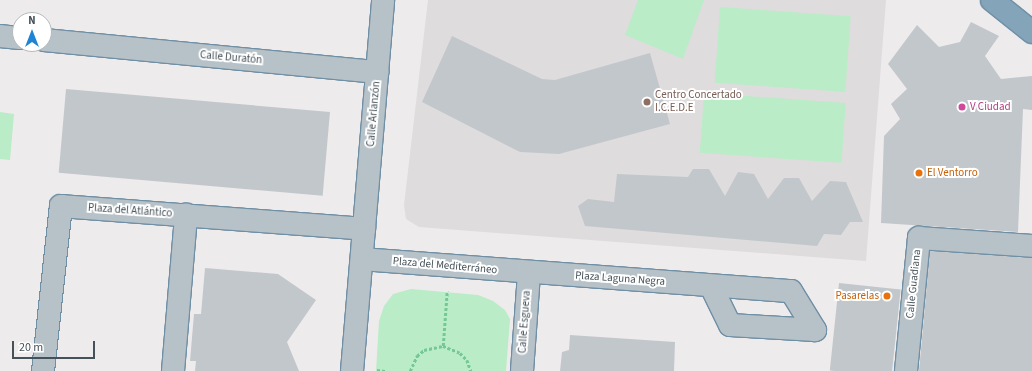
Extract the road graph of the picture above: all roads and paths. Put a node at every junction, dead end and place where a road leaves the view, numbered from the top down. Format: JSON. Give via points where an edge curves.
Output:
{"nodes":[{"id":1,"x":383,"y":0,"type":"edge"},
{"id":2,"x":992,"y":0,"type":"edge"},
{"id":3,"x":1032,"y":32,"type":"edge"},
{"id":4,"x":0,"y":36,"type":"edge"},
{"id":5,"x":12,"y":37,"type":"edge"},
{"id":6,"x":52,"y":41,"type":"edge"},
{"id":7,"x":377,"y":72,"type":"junction"},
{"id":8,"x":186,"y":215,"type":"junction"},
{"id":9,"x":364,"y":228,"type":"junction"},
{"id":10,"x":1032,"y":246,"type":"edge"},
{"id":11,"x":362,"y":259,"type":"junction"},
{"id":12,"x":529,"y":273,"type":"junction"},
{"id":13,"x":447,"y":283,"type":"dead end"},
{"id":14,"x":711,"y":286,"type":"dead end"},
{"id":15,"x":443,"y":346,"type":"junction"},
{"id":16,"x":43,"y":371,"type":"edge"},
{"id":17,"x":173,"y":371,"type":"edge"},
{"id":18,"x":352,"y":371,"type":"edge"},
{"id":19,"x":410,"y":371,"type":"edge"},
{"id":20,"x":471,"y":371,"type":"edge"},
{"id":21,"x":522,"y":371,"type":"edge"},
{"id":22,"x":906,"y":371,"type":"edge"}],
"edges":[{"from":1,"to":7,"type":"street","name":"Calle Arlanzón"},
{"from":2,"to":3,"type":"highway"},
{"from":4,"to":5,"type":"street"},
{"from":6,"to":7,"type":"street","name":"Calle Duratón"},
{"from":7,"to":9,"type":"street","name":"Calle Arlanzón"},
{"from":8,"to":9,"type":"street","name":"Plaza del Atlántico"},
{"from":8,"to":16,"type":"street","name":"Plaza del Atlántico","via":[[61,206]]},
{"from":8,"to":17,"type":"street"},
{"from":9,"to":11,"type":"street"},
{"from":10,"to":22,"type":"street","name":"Calle Guadiana","via":[[919,238]]},
{"from":11,"to":12,"type":"street","name":"Plaza del Mediterráneo"},
{"from":11,"to":18,"type":"street"},
{"from":12,"to":14,"type":"street","name":"Plaza Laguna Negra"},
{"from":12,"to":21,"type":"street","name":"Calle Esgueva"},
{"from":13,"to":15,"type":"path"},
{"from":15,"to":19,"type":"path","via":[[424,350],[417,356]]},
{"from":15,"to":20,"type":"path","via":[[460,353]]}]}
